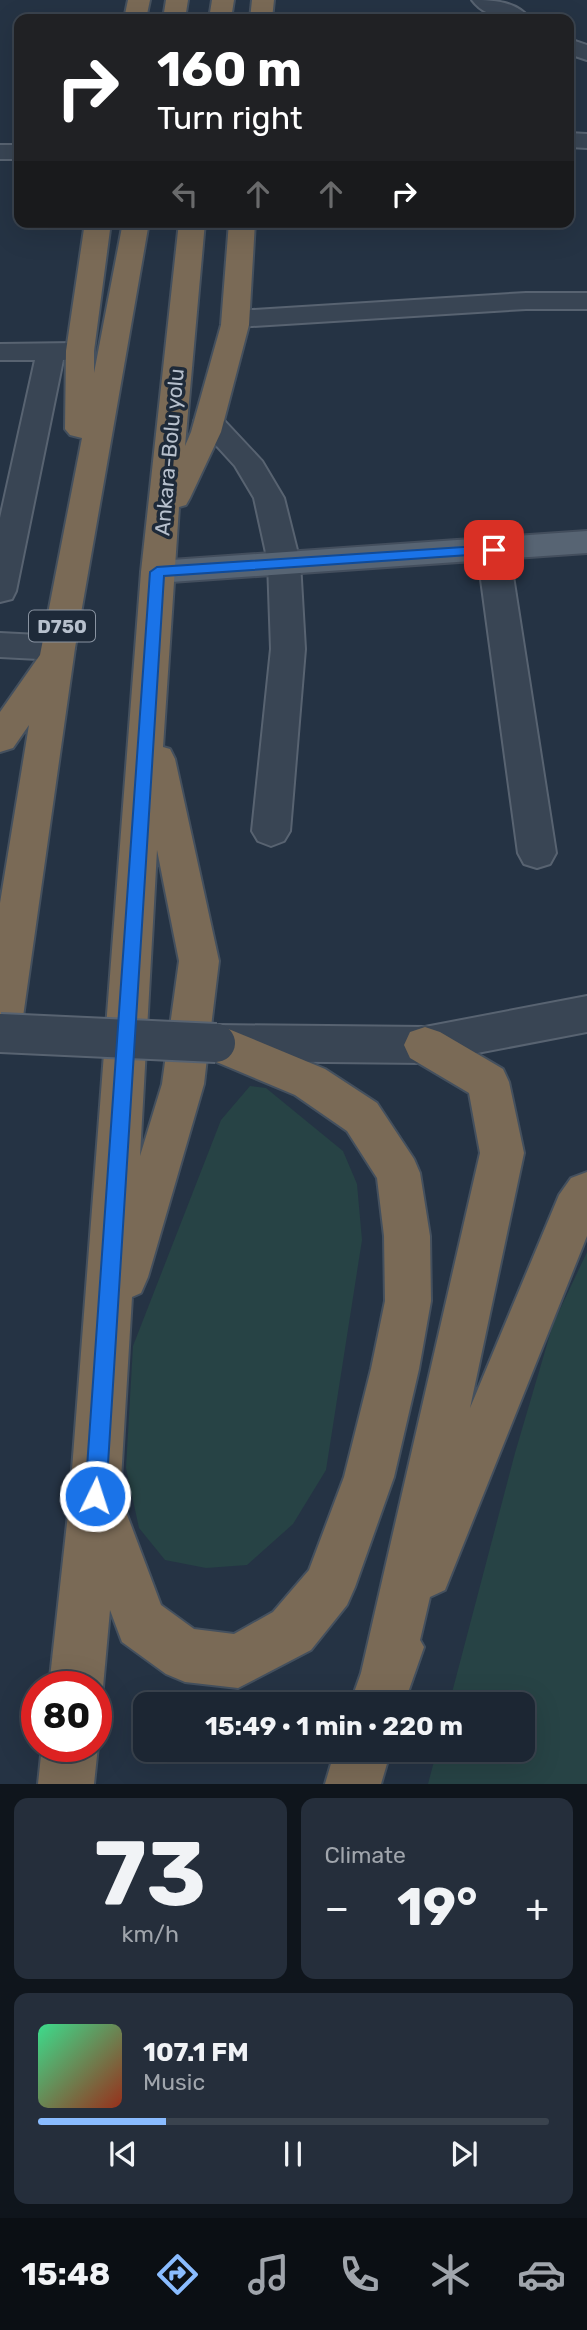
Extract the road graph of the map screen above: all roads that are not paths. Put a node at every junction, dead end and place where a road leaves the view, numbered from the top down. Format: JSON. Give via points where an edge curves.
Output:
{"nodes":[{"id":1,"x":483,"y":0,"type":"edge"},
{"id":2,"x":510,"y":14,"type":"edge"},
{"id":3,"x":96,"y":228,"type":"edge"},
{"id":4,"x":135,"y":228,"type":"edge"},
{"id":5,"x":191,"y":228,"type":"edge"},
{"id":6,"x":242,"y":228,"type":"edge"},
{"id":7,"x":587,"y":301,"type":"edge"},
{"id":8,"x":236,"y":319,"type":"junction"},
{"id":9,"x":65,"y":351,"type":"junction"},
{"id":10,"x":0,"y":352,"type":"edge"},
{"id":11,"x":209,"y":421,"type":"junction"},
{"id":12,"x":80,"y":522,"type":"junction"},
{"id":13,"x":164,"y":522,"type":"junction"},
{"id":14,"x":587,"y":542,"type":"edge"},
{"id":15,"x":494,"y":550,"type":"junction"},
{"id":16,"x":284,"y":562,"type":"junction"},
{"id":17,"x":157,"y":572,"type":"junction"},
{"id":18,"x":0,"y":591,"type":"edge"},
{"id":19,"x":0,"y":645,"type":"edge"},
{"id":20,"x":58,"y":652,"type":"junction"},
{"id":21,"x":147,"y":713,"type":"junction"},
{"id":22,"x":0,"y":739,"type":"edge"},
{"id":23,"x":39,"y":773,"type":"junction"},
{"id":24,"x":271,"y":831,"type":"dead end"},
{"id":25,"x":537,"y":853,"type":"dead end"},
{"id":26,"x":0,"y":868,"type":"edge"},
{"id":27,"x":587,"y":1014,"type":"edge"},
{"id":28,"x":0,"y":1032,"type":"edge"},
{"id":29,"x":216,"y":1043,"type":"junction"},
{"id":30,"x":425,"y":1045,"type":"junction"},
{"id":31,"x":587,"y":1193,"type":"edge"},
{"id":32,"x":106,"y":1343,"type":"junction"},
{"id":33,"x":95,"y":1496,"type":"junction"},
{"id":34,"x":78,"y":1671,"type":"edge"},
{"id":35,"x":382,"y":1688,"type":"edge"},
{"id":36,"x":68,"y":1762,"type":"edge"},
{"id":37,"x":359,"y":1762,"type":"edge"},
{"id":38,"x":66,"y":1784,"type":"edge"},
{"id":39,"x":353,"y":1784,"type":"edge"}],
"edges":[{"from":1,"to":2,"type":"street"},
{"from":3,"to":9,"type":"highway"},
{"from":4,"to":12,"type":"highway","number":"D750"},
{"from":5,"to":13,"type":"highway","name":"Ankara-Bolu yolu"},
{"from":6,"to":8,"type":"highway"},
{"from":7,"to":8,"type":"street","via":[[526,300]]},
{"from":8,"to":11,"type":"highway"},
{"from":9,"to":10,"type":"street"},
{"from":9,"to":12,"type":"highway"},
{"from":9,"to":18,"type":"street"},
{"from":11,"to":13,"type":"highway"},
{"from":11,"to":16,"type":"street","via":[[247,461],[269,498]]},
{"from":12,"to":20,"type":"highway","number":"D750"},
{"from":13,"to":17,"type":"highway","name":"Ankara-Bolu yolu"},
{"from":14,"to":15,"type":"main road"},
{"from":15,"to":16,"type":"main road"},
{"from":15,"to":25,"type":"street"},
{"from":16,"to":17,"type":"main road"},
{"from":16,"to":24,"type":"street","via":[[288,649]]},
{"from":17,"to":21,"type":"highway","name":"Ankara-Bolu yolu"},
{"from":19,"to":20,"type":"street"},
{"from":20,"to":22,"type":"highway"},
{"from":20,"to":23,"type":"highway","number":"D750"},
{"from":21,"to":32,"type":"highway","name":"Ankara-Bolu yolu"},
{"from":21,"to":32,"type":"highway","via":[[200,961],[183,1084]]},
{"from":23,"to":26,"type":"highway"},
{"from":23,"to":28,"type":"highway","number":"D750"},
{"from":27,"to":30,"type":"street"},
{"from":28,"to":29,"type":"street","bridge":true},
{"from":29,"to":30,"type":"street"},
{"from":29,"to":33,"type":"highway","via":[[310,1082],[362,1117],[398,1173],[407,1236],[408,1301],[369,1477],[328,1587],[292,1631],[238,1661],[185,1655],[141,1623]]},
{"from":30,"to":35,"type":"highway","via":[[488,1082],[502,1153]]},
{"from":31,"to":35,"type":"highway","via":[[575,1210]]},
{"from":32,"to":33,"type":"highway","name":"Ankara-Bolu yolu"},
{"from":33,"to":34,"type":"highway","name":"Ankara-Bolu yolu"},
{"from":36,"to":38,"type":"highway"},
{"from":37,"to":39,"type":"highway"}]}
